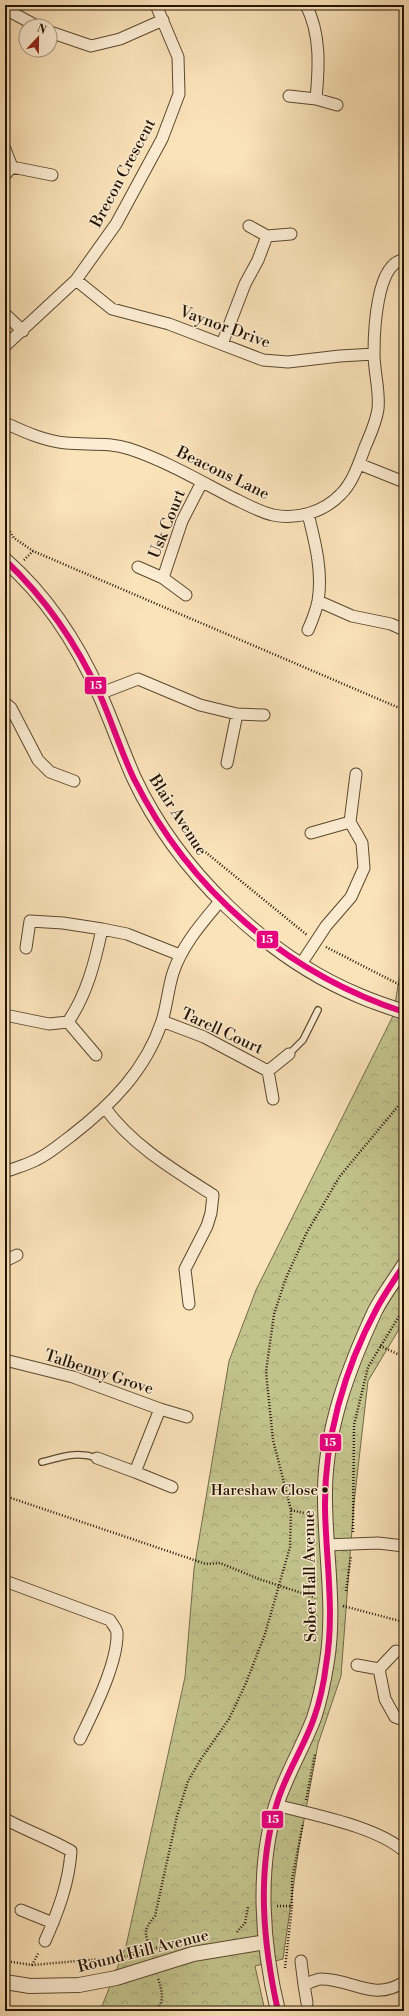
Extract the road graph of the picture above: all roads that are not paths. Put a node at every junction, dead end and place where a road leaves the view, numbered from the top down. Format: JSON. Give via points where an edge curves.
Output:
{"nodes":[{"id":1,"x":156,"y":5,"type":"edge"},
{"id":2,"x":306,"y":5,"type":"edge"},
{"id":3,"x":5,"y":8,"type":"edge"},
{"id":4,"x":23,"y":18,"type":"edge"},
{"id":5,"x":163,"y":20,"type":"junction"},
{"id":6,"x":58,"y":35,"type":"edge"},
{"id":7,"x":289,"y":96,"type":"dead end"},
{"id":8,"x":316,"y":99,"type":"junction"},
{"id":9,"x":337,"y":105,"type":"dead end"},
{"id":10,"x":5,"y":149,"type":"edge"},
{"id":11,"x":9,"y":172,"type":"edge"},
{"id":12,"x":52,"y":175,"type":"dead end"},
{"id":13,"x":249,"y":226,"type":"dead end"},
{"id":14,"x":291,"y":234,"type":"dead end"},
{"id":15,"x":267,"y":236,"type":"junction"},
{"id":16,"x":404,"y":260,"type":"edge"},
{"id":17,"x":76,"y":280,"type":"junction"},
{"id":18,"x":5,"y":314,"type":"edge"},
{"id":19,"x":23,"y":331,"type":"junction"},
{"id":20,"x":222,"y":344,"type":"junction"},
{"id":21,"x":5,"y":346,"type":"edge"},
{"id":22,"x":374,"y":354,"type":"junction"},
{"id":23,"x":5,"y":423,"type":"edge"},
{"id":24,"x":359,"y":464,"type":"junction"},
{"id":25,"x":202,"y":482,"type":"junction"},
{"id":26,"x":404,"y":482,"type":"edge"},
{"id":27,"x":308,"y":514,"type":"junction"},
{"id":28,"x":5,"y":560,"type":"edge"},
{"id":29,"x":138,"y":566,"type":"dead end"},
{"id":30,"x":163,"y":578,"type":"junction"},
{"id":31,"x":186,"y":595,"type":"dead end"},
{"id":32,"x":318,"y":601,"type":"junction"},
{"id":33,"x":308,"y":630,"type":"dead end"},
{"id":34,"x":404,"y":630,"type":"edge"},
{"id":35,"x":99,"y":694,"type":"junction"},
{"id":36,"x":5,"y":703,"type":"edge"},
{"id":37,"x":237,"y":714,"type":"junction"},
{"id":38,"x":264,"y":714,"type":"dead end"},
{"id":39,"x":227,"y":763,"type":"dead end"},
{"id":40,"x":356,"y":774,"type":"dead end"},
{"id":41,"x":74,"y":781,"type":"dead end"},
{"id":42,"x":350,"y":822,"type":"junction"},
{"id":43,"x":311,"y":833,"type":"dead end"},
{"id":44,"x":221,"y":900,"type":"junction"},
{"id":45,"x":102,"y":929,"type":"junction"},
{"id":46,"x":26,"y":948,"type":"dead end"},
{"id":47,"x":180,"y":955,"type":"junction"},
{"id":48,"x":301,"y":964,"type":"junction"},
{"id":49,"x":318,"y":1010,"type":"dead end"},
{"id":50,"x":404,"y":1012,"type":"edge"},
{"id":51,"x":5,"y":1015,"type":"edge"},
{"id":52,"x":162,"y":1021,"type":"junction"},
{"id":53,"x":68,"y":1022,"type":"junction"},
{"id":54,"x":288,"y":1054,"type":"joint"},
{"id":55,"x":96,"y":1055,"type":"dead end"},
{"id":56,"x":268,"y":1071,"type":"junction"},
{"id":57,"x":273,"y":1099,"type":"dead end"},
{"id":58,"x":105,"y":1108,"type":"junction"},
{"id":59,"x":5,"y":1172,"type":"edge"},
{"id":60,"x":17,"y":1255,"type":"dead end"},
{"id":61,"x":5,"y":1261,"type":"edge"},
{"id":62,"x":404,"y":1265,"type":"edge"},
{"id":63,"x":189,"y":1304,"type":"dead end"},
{"id":64,"x":5,"y":1360,"type":"edge"},
{"id":65,"x":160,"y":1409,"type":"junction"},
{"id":66,"x":187,"y":1417,"type":"dead end"},
{"id":67,"x":97,"y":1458,"type":"joint"},
{"id":68,"x":42,"y":1462,"type":"dead end"},
{"id":69,"x":135,"y":1472,"type":"junction"},
{"id":70,"x":172,"y":1487,"type":"dead end"},
{"id":71,"x":326,"y":1545,"type":"junction"},
{"id":72,"x":404,"y":1546,"type":"edge"},
{"id":73,"x":5,"y":1581,"type":"edge"},
{"id":74,"x":396,"y":1651,"type":"dead end"},
{"id":75,"x":357,"y":1665,"type":"dead end"},
{"id":76,"x":379,"y":1669,"type":"junction"},
{"id":77,"x":404,"y":1720,"type":"edge"},
{"id":78,"x":80,"y":1739,"type":"dead end"},
{"id":79,"x":276,"y":1805,"type":"junction"},
{"id":80,"x":5,"y":1819,"type":"edge"},
{"id":81,"x":404,"y":1851,"type":"edge"},
{"id":82,"x":21,"y":1910,"type":"dead end"},
{"id":83,"x":53,"y":1923,"type":"junction"},
{"id":84,"x":45,"y":1941,"type":"dead end"},
{"id":85,"x":266,"y":1942,"type":"junction"},
{"id":86,"x":301,"y":1961,"type":"dead end"},
{"id":87,"x":5,"y":1982,"type":"edge"},
{"id":88,"x":404,"y":1982,"type":"edge"},
{"id":89,"x":304,"y":1985,"type":"junction"},
{"id":90,"x":307,"y":2003,"type":"dead end"},
{"id":91,"x":278,"y":2011,"type":"edge"}],
"edges":[{"from":1,"to":5,"type":"street","name":"Brecon Crescent"},
{"from":2,"to":8,"type":"street","via":[[316,34],[319,66]]},
{"from":3,"to":4,"type":"street"},
{"from":5,"to":6,"type":"street","via":[[120,39],[91,46]]},
{"from":5,"to":17,"type":"street","name":"Brecon Crescent","via":[[178,57],[179,94],[162,139],[116,224]]},
{"from":7,"to":8,"type":"street"},
{"from":8,"to":9,"type":"street"},
{"from":10,"to":11,"type":"street"},
{"from":11,"to":12,"type":"street"},
{"from":13,"to":15,"type":"street"},
{"from":14,"to":15,"type":"street"},
{"from":15,"to":20,"type":"street"},
{"from":16,"to":22,"type":"street","name":"Beacons Lane","via":[[393,265],[385,274],[379,302]]},
{"from":17,"to":19,"type":"street","name":"Brecon Crescent"},
{"from":17,"to":20,"type":"street","name":"Vaynor Drive","via":[[112,309],[169,324]]},
{"from":18,"to":19,"type":"street"},
{"from":19,"to":21,"type":"street","name":"Brecon Crescent"},
{"from":20,"to":22,"type":"street","name":"Vaynor Drive","via":[[263,360],[288,362]]},
{"from":22,"to":24,"type":"street","name":"Beacons Lane","via":[[378,408]]},
{"from":23,"to":25,"type":"street","name":"Beacons Lane","via":[[42,439],[66,443],[106,444],[129,449],[165,462]]},
{"from":24,"to":26,"type":"street"},
{"from":24,"to":27,"type":"street","name":"Beacons Lane","via":[[342,494]]},
{"from":25,"to":27,"type":"street","name":"Beacons Lane","via":[[273,515]]},
{"from":25,"to":30,"type":"street","name":"Usk Court","via":[[182,521]]},
{"from":27,"to":32,"type":"street","via":[[316,547]]},
{"from":28,"to":35,"type":"street","name":"Blair Avenue","via":[[41,598],[65,630]]},
{"from":29,"to":30,"type":"street","name":"Usk Court"},
{"from":30,"to":31,"type":"street","name":"Usk Court"},
{"from":32,"to":33,"type":"street"},
{"from":32,"to":34,"type":"street","via":[[352,616],[391,624]]},
{"from":35,"to":37,"type":"street","via":[[138,679],[200,706]]},
{"from":35,"to":44,"type":"street","name":"Blair Avenue","via":[[135,779],[172,842]]},
{"from":36,"to":41,"type":"street","via":[[11,708],[38,760],[50,772]]},
{"from":37,"to":38,"type":"street"},
{"from":37,"to":39,"type":"street"},
{"from":40,"to":42,"type":"street"},
{"from":42,"to":43,"type":"street"},
{"from":42,"to":48,"type":"street","via":[[362,843],[364,868],[351,897],[326,926]]},
{"from":44,"to":47,"type":"street"},
{"from":44,"to":48,"type":"street","name":"Blair Avenue","via":[[271,944]]},
{"from":45,"to":46,"type":"street","via":[[30,921]]},
{"from":45,"to":47,"type":"street","via":[[127,934]]},
{"from":45,"to":53,"type":"street","via":[[90,978]]},
{"from":47,"to":52,"type":"street"},
{"from":48,"to":50,"type":"street","name":"Blair Avenue","via":[[359,996]]},
{"from":49,"to":54,"type":"lane","via":[[303,1040]]},
{"from":51,"to":53,"type":"street","via":[[49,1024]]},
{"from":52,"to":56,"type":"street","name":"Tarell Court","via":[[204,1038]]},
{"from":52,"to":58,"type":"street","via":[[134,1076]]},
{"from":53,"to":55,"type":"street"},
{"from":54,"to":56,"type":"street","name":"Tarell Court"},
{"from":56,"to":57,"type":"street","name":"Tarell Court"},
{"from":58,"to":59,"type":"street","via":[[37,1160]]},
{"from":58,"to":63,"type":"street","via":[[116,1123],[140,1145],[213,1195],[207,1226],[185,1269]]},
{"from":60,"to":61,"type":"street"},
{"from":62,"to":71,"type":"street","name":"Sober Hall Avenue","via":[[376,1310],[342,1391],[326,1474]]},
{"from":64,"to":65,"type":"street","name":"Talbenny Grove","via":[[73,1377]]},
{"from":65,"to":66,"type":"street","name":"Talbenny Grove"},
{"from":65,"to":69,"type":"street","name":"Talbenny Grove"},
{"from":67,"to":68,"type":"lane","via":[[85,1454],[67,1455]]},
{"from":67,"to":69,"type":"street"},
{"from":69,"to":70,"type":"street"},
{"from":71,"to":72,"type":"street","via":[[378,1543]]},
{"from":71,"to":79,"type":"street","name":"Sober Hall Avenue","via":[[330,1602],[328,1659],[314,1718]]},
{"from":73,"to":78,"type":"street","via":[[110,1620],[117,1632],[114,1656]]},
{"from":74,"to":76,"type":"street"},
{"from":75,"to":76,"type":"street"},
{"from":76,"to":77,"type":"street","via":[[385,1699],[395,1717]]},
{"from":79,"to":81,"type":"street","via":[[376,1834]]},
{"from":79,"to":85,"type":"street","name":"Sober Hall Avenue","via":[[267,1843],[264,1906]]},
{"from":80,"to":83,"type":"street","via":[[53,1840],[71,1851],[70,1874]]},
{"from":82,"to":83,"type":"street"},
{"from":83,"to":84,"type":"street"},
{"from":85,"to":87,"type":"street","name":"Round Hill Avenue","via":[[193,1954],[116,1978],[79,1985],[30,1986]]},
{"from":85,"to":91,"type":"street","name":"Sober Hall Avenue"},
{"from":86,"to":89,"type":"street"},
{"from":88,"to":89,"type":"street","via":[[394,1988],[373,1992],[340,1981],[320,1979]]},
{"from":89,"to":90,"type":"street"}]}
